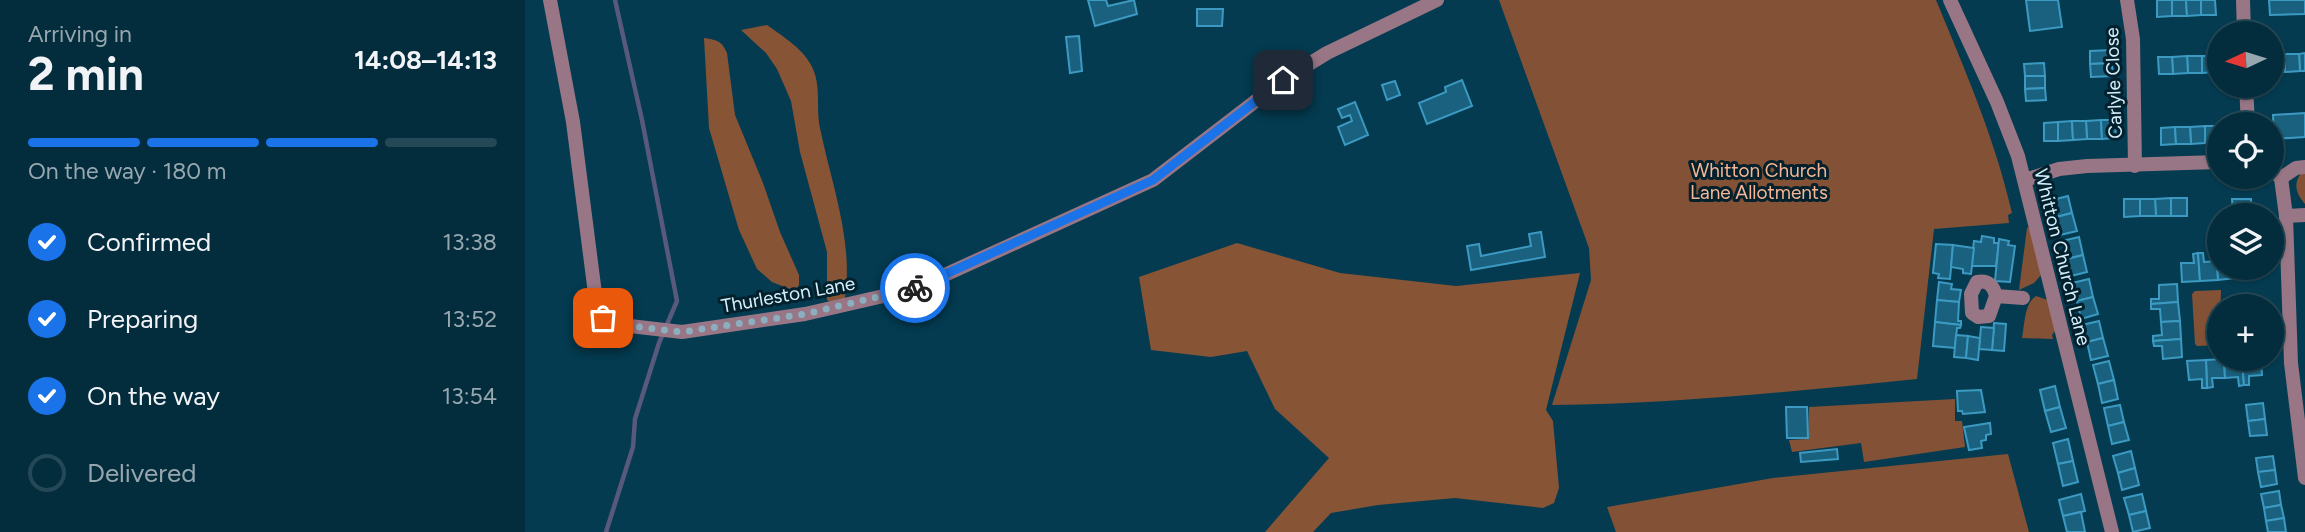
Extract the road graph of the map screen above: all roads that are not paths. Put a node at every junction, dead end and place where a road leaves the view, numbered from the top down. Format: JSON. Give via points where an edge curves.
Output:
{"nodes":[{"id":1,"x":550,"y":0,"type":"edge"},
{"id":2,"x":1437,"y":0,"type":"edge"},
{"id":3,"x":1950,"y":0,"type":"edge"},
{"id":4,"x":2127,"y":0,"type":"edge"},
{"id":5,"x":2243,"y":0,"type":"edge"},
{"id":6,"x":2244,"y":21,"type":"edge"},
{"id":7,"x":2207,"y":163,"type":"edge"},
{"id":8,"x":2135,"y":166,"type":"junction"},
{"id":9,"x":2305,"y":167,"type":"edge"},
{"id":10,"x":2284,"y":172,"type":"edge"},
{"id":11,"x":2025,"y":180,"type":"junction"},
{"id":12,"x":2280,"y":189,"type":"edge"},
{"id":13,"x":2305,"y":215,"type":"edge"},
{"id":14,"x":2286,"y":216,"type":"junction"},
{"id":15,"x":1996,"y":296,"type":"dead end"},
{"id":16,"x":2022,"y":298,"type":"dead end"},
{"id":17,"x":2305,"y":478,"type":"edge"},
{"id":18,"x":2112,"y":532,"type":"edge"}],
"edges":[{"from":1,"to":2,"type":"street","name":"Thurleston Lane","via":[[573,122],[597,309],[603,318],[621,325],[682,332],[805,314],[914,289],[1153,180],[1305,66]]},
{"from":3,"to":11,"type":"street","name":"Whitton Church Lane","via":[[2003,114]]},
{"from":4,"to":8,"type":"street","name":"Carlyle Close","via":[[2133,39]]},
{"from":5,"to":6,"type":"street"},
{"from":7,"to":8,"type":"street"},
{"from":8,"to":11,"type":"street","via":[[2073,167]]},
{"from":9,"to":10,"type":"street"},
{"from":11,"to":18,"type":"street","name":"Whitton Church Lane"},
{"from":12,"to":14,"type":"street"},
{"from":13,"to":14,"type":"street"},
{"from":14,"to":17,"type":"street","via":[[2291,363]]},
{"from":15,"to":16,"type":"street"}]}
